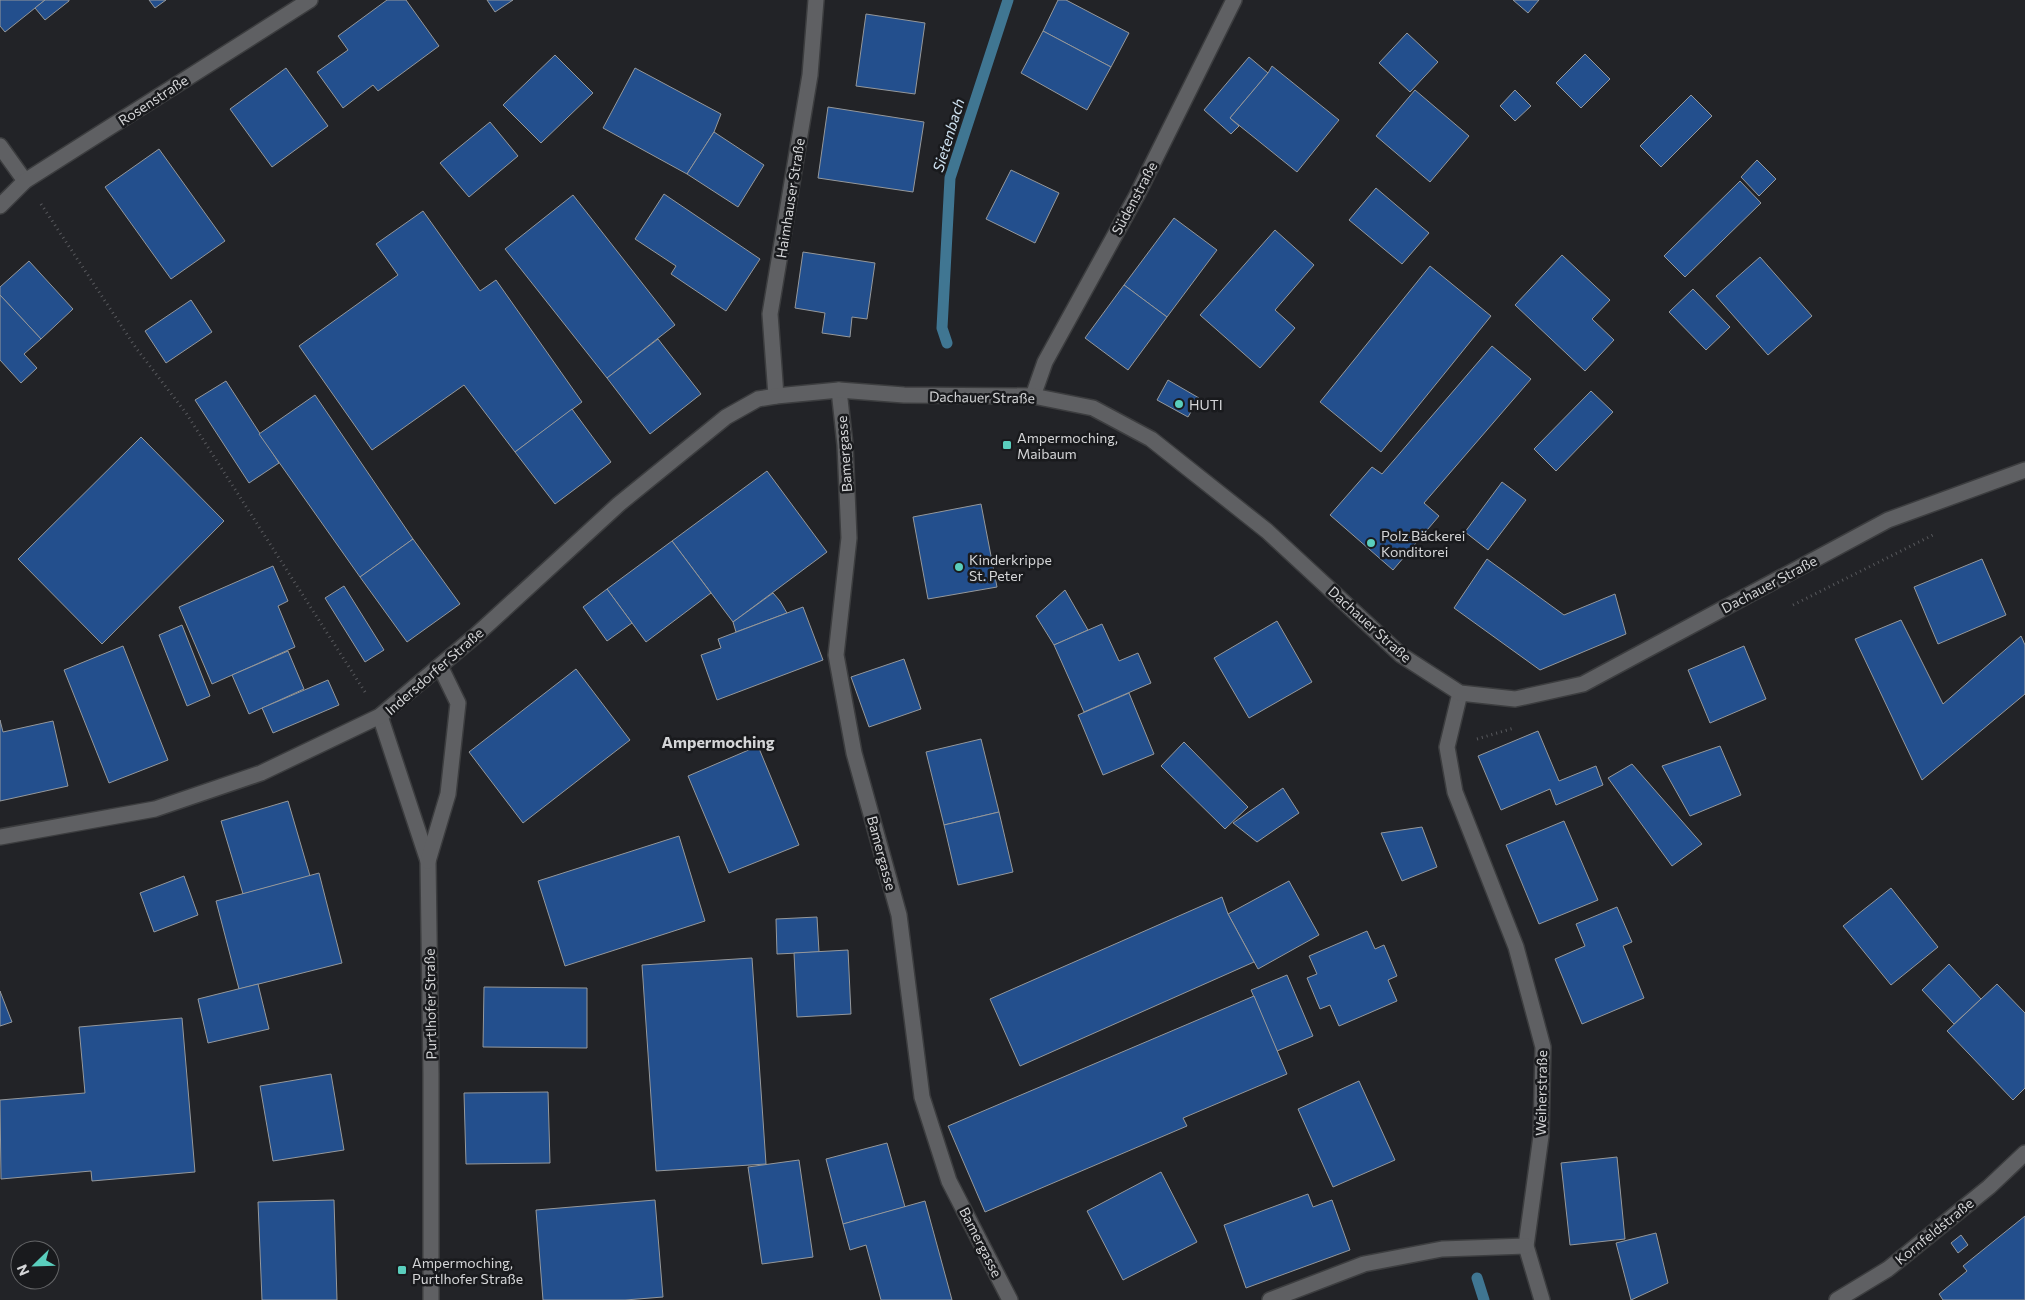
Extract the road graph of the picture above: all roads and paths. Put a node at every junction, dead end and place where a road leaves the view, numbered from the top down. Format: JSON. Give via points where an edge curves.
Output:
{"nodes":[{"id":1,"x":310,"y":0,"type":"edge"},
{"id":2,"x":816,"y":0,"type":"edge"},
{"id":3,"x":1234,"y":0,"type":"edge"},
{"id":4,"x":0,"y":146,"type":"edge"},
{"id":5,"x":25,"y":181,"type":"junction"},
{"id":6,"x":0,"y":206,"type":"edge"},
{"id":7,"x":839,"y":390,"type":"junction"},
{"id":8,"x":776,"y":396,"type":"junction"},
{"id":9,"x":1033,"y":396,"type":"junction"},
{"id":10,"x":2025,"y":470,"type":"edge"},
{"id":11,"x":440,"y":666,"type":"junction"},
{"id":12,"x":1460,"y":693,"type":"junction"},
{"id":13,"x":380,"y":716,"type":"junction"},
{"id":14,"x":0,"y":837,"type":"edge"},
{"id":15,"x":428,"y":861,"type":"junction"},
{"id":16,"x":2025,"y":1153,"type":"edge"},
{"id":17,"x":1526,"y":1246,"type":"junction"},
{"id":18,"x":431,"y":1300,"type":"edge"},
{"id":19,"x":1010,"y":1300,"type":"edge"},
{"id":20,"x":1270,"y":1300,"type":"edge"},
{"id":21,"x":1542,"y":1300,"type":"edge"},
{"id":22,"x":1837,"y":1300,"type":"edge"}],
"edges":[{"from":1,"to":5,"type":"street","name":"Rosenstraße"},
{"from":2,"to":8,"type":"street","name":"Haimhauser Straße","via":[[810,75],[770,314]]},
{"from":3,"to":9,"type":"street","name":"Südenstraße","via":[[1137,195],[1046,362]]},
{"from":4,"to":5,"type":"street"},
{"from":5,"to":6,"type":"street","name":"Rosenstraße"},
{"from":5,"to":13,"type":"path","via":[[136,348],[186,413]]},
{"from":7,"to":8,"type":"street","name":"Dachauer Straße"},
{"from":7,"to":9,"type":"street","name":"Dachauer Straße","via":[[904,395]]},
{"from":7,"to":19,"type":"street","name":"Bamergasse","via":[[849,538],[836,655],[854,753],[899,915],[922,1097],[949,1181]]},
{"from":8,"to":11,"type":"street","name":"Indersdorfer Straße","via":[[758,399],[726,417],[619,504]]},
{"from":9,"to":12,"type":"street","name":"Dachauer Straße","via":[[1093,408],[1151,439],[1267,531],[1401,655]]},
{"from":10,"to":12,"type":"street","name":"Dachauer Straße","via":[[1888,520],[1583,684],[1515,699]]},
{"from":11,"to":13,"type":"street","name":"Indersdorfer Straße"},
{"from":11,"to":15,"type":"street","via":[[458,702],[448,794]]},
{"from":12,"to":17,"type":"street","name":"Weiherstraße","via":[[1447,747],[1455,792],[1516,947],[1543,1047],[1541,1136]]},
{"from":13,"to":14,"type":"street","name":"Indersdorfer Straße","via":[[261,773],[155,809]]},
{"from":13,"to":15,"type":"street","name":"Purtlhofer Straße"},
{"from":15,"to":18,"type":"street","name":"Purtlhofer Straße"},
{"from":16,"to":22,"type":"street","name":"Kornfeldstraße","via":[[1989,1187],[1888,1269]]},
{"from":17,"to":20,"type":"street","via":[[1442,1249],[1364,1264]]},
{"from":17,"to":21,"type":"street"}]}
